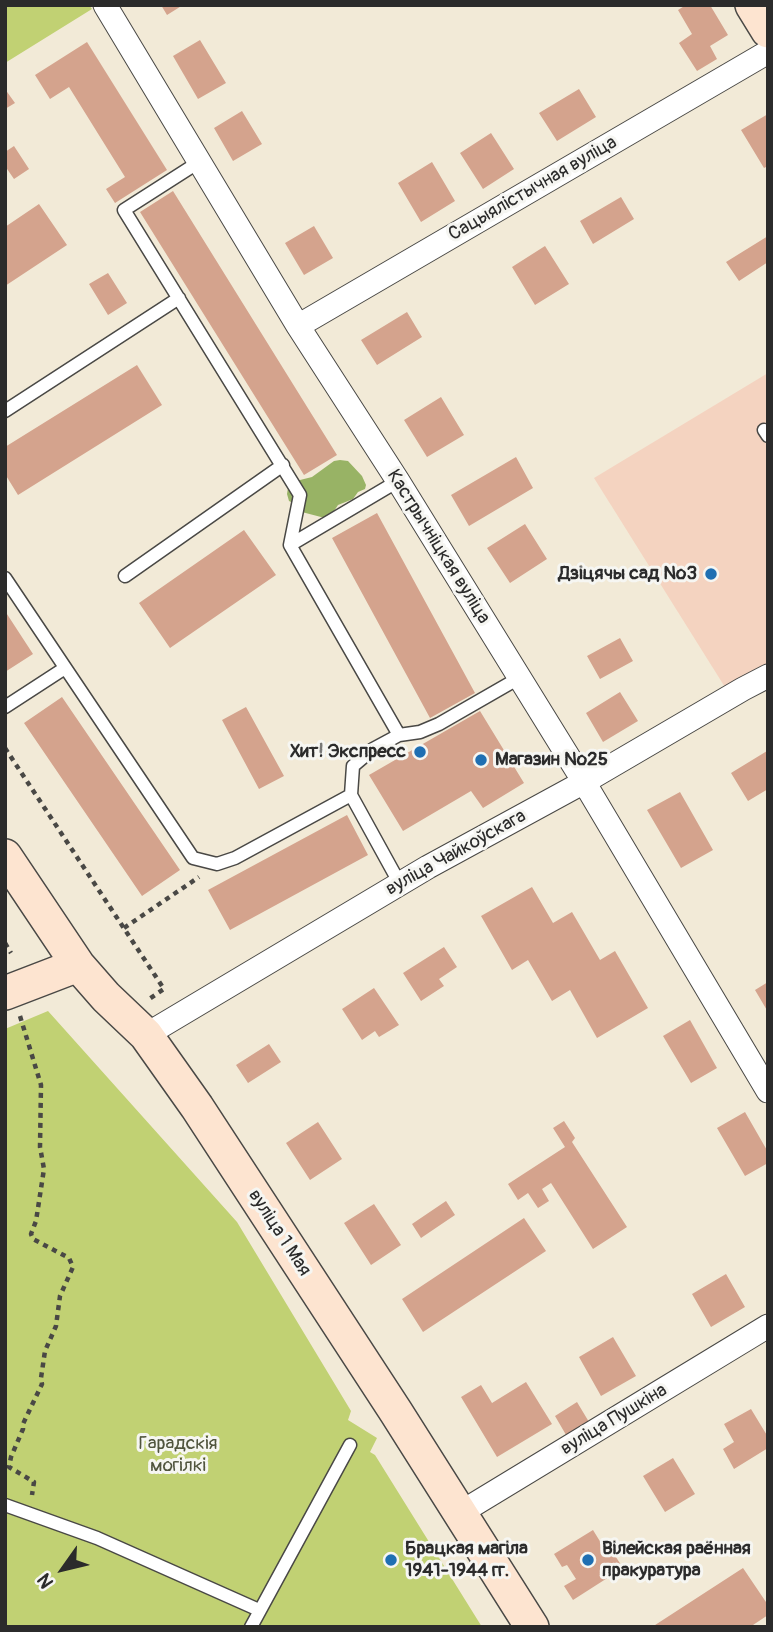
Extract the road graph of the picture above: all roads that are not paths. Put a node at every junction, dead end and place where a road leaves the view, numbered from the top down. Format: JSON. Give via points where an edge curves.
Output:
{"nodes":[{"id":1,"x":105,"y":5,"type":"edge"},
{"id":2,"x":752,"y":5,"type":"edge"},
{"id":3,"x":768,"y":31,"type":"edge"},
{"id":4,"x":768,"y":52,"type":"edge"},
{"id":5,"x":200,"y":162,"type":"junction"},
{"id":6,"x":179,"y":298,"type":"junction"},
{"id":7,"x":298,"y":326,"type":"junction"},
{"id":8,"x":5,"y":411,"type":"edge"},
{"id":9,"x":283,"y":465,"type":"junction"},
{"id":10,"x":397,"y":481,"type":"junction"},
{"id":11,"x":290,"y":545,"type":"junction"},
{"id":12,"x":124,"y":576,"type":"dead end"},
{"id":13,"x":5,"y":578,"type":"edge"},
{"id":14,"x":65,"y":668,"type":"junction"},
{"id":15,"x":768,"y":676,"type":"edge"},
{"id":16,"x":519,"y":678,"type":"junction"},
{"id":17,"x":5,"y":707,"type":"edge"},
{"id":18,"x":399,"y":734,"type":"junction"},
{"id":19,"x":584,"y":782,"type":"junction"},
{"id":20,"x":351,"y":795,"type":"junction"},
{"id":21,"x":5,"y":856,"type":"edge"},
{"id":22,"x":400,"y":884,"type":"junction"},
{"id":23,"x":78,"y":965,"type":"junction"},
{"id":24,"x":11,"y":1001,"type":"edge"},
{"id":25,"x":146,"y":1035,"type":"junction"},
{"id":26,"x":768,"y":1091,"type":"edge"},
{"id":27,"x":768,"y":1326,"type":"edge"},
{"id":28,"x":350,"y":1445,"type":"dead end"},
{"id":29,"x":5,"y":1505,"type":"edge"},
{"id":30,"x":460,"y":1513,"type":"junction"},
{"id":31,"x":259,"y":1610,"type":"junction"},
{"id":32,"x":251,"y":1627,"type":"edge"},
{"id":33,"x":532,"y":1627,"type":"edge"}],
"edges":[{"from":1,"to":5,"type":"street","name":"Кастрычніцкая вуліца"},
{"from":2,"to":3,"type":"main road"},
{"from":4,"to":7,"type":"street","name":"Сацыялістычная вуліца"},
{"from":5,"to":6,"type":"lane","via":[[124,210]]},
{"from":5,"to":7,"type":"street","name":"Кастрычніцкая вуліца"},
{"from":6,"to":8,"type":"lane"},
{"from":6,"to":9,"type":"lane"},
{"from":7,"to":10,"type":"street","name":"Кастрычніцкая вуліца"},
{"from":9,"to":11,"type":"lane","via":[[300,495]]},
{"from":9,"to":12,"type":"lane"},
{"from":10,"to":11,"type":"lane"},
{"from":10,"to":16,"type":"street","name":"Кастрычніцкая вуліца"},
{"from":11,"to":18,"type":"lane"},
{"from":13,"to":14,"type":"lane"},
{"from":14,"to":17,"type":"lane"},
{"from":14,"to":20,"type":"lane","via":[[193,858],[217,864],[235,858]]},
{"from":15,"to":19,"type":"street","name":"вуліца Чайкоўскага"},
{"from":16,"to":18,"type":"lane","via":[[439,724]]},
{"from":16,"to":19,"type":"street","name":"Кастрычніцкая вуліца"},
{"from":18,"to":20,"type":"lane","via":[[353,766]]},
{"from":19,"to":22,"type":"street","name":"вуліца Чайкоўскага"},
{"from":19,"to":26,"type":"street","name":"Кастрычніцкая вуліца"},
{"from":20,"to":22,"type":"lane"},
{"from":21,"to":23,"type":"main road","name":"вуліца 1 Мая"},
{"from":22,"to":25,"type":"street","name":"вуліца Чайкоўскага"},
{"from":23,"to":24,"type":"main road"},
{"from":23,"to":25,"type":"main road","name":"вуліца 1 Мая"},
{"from":25,"to":30,"type":"main road","name":"вуліца 1 Мая"},
{"from":27,"to":30,"type":"street","name":"вуліца Пушкіна"},
{"from":28,"to":31,"type":"lane"},
{"from":29,"to":31,"type":"lane","via":[[97,1538]]},
{"from":30,"to":33,"type":"main road","name":"вуліца 1 Мая"},
{"from":31,"to":32,"type":"lane"}]}
